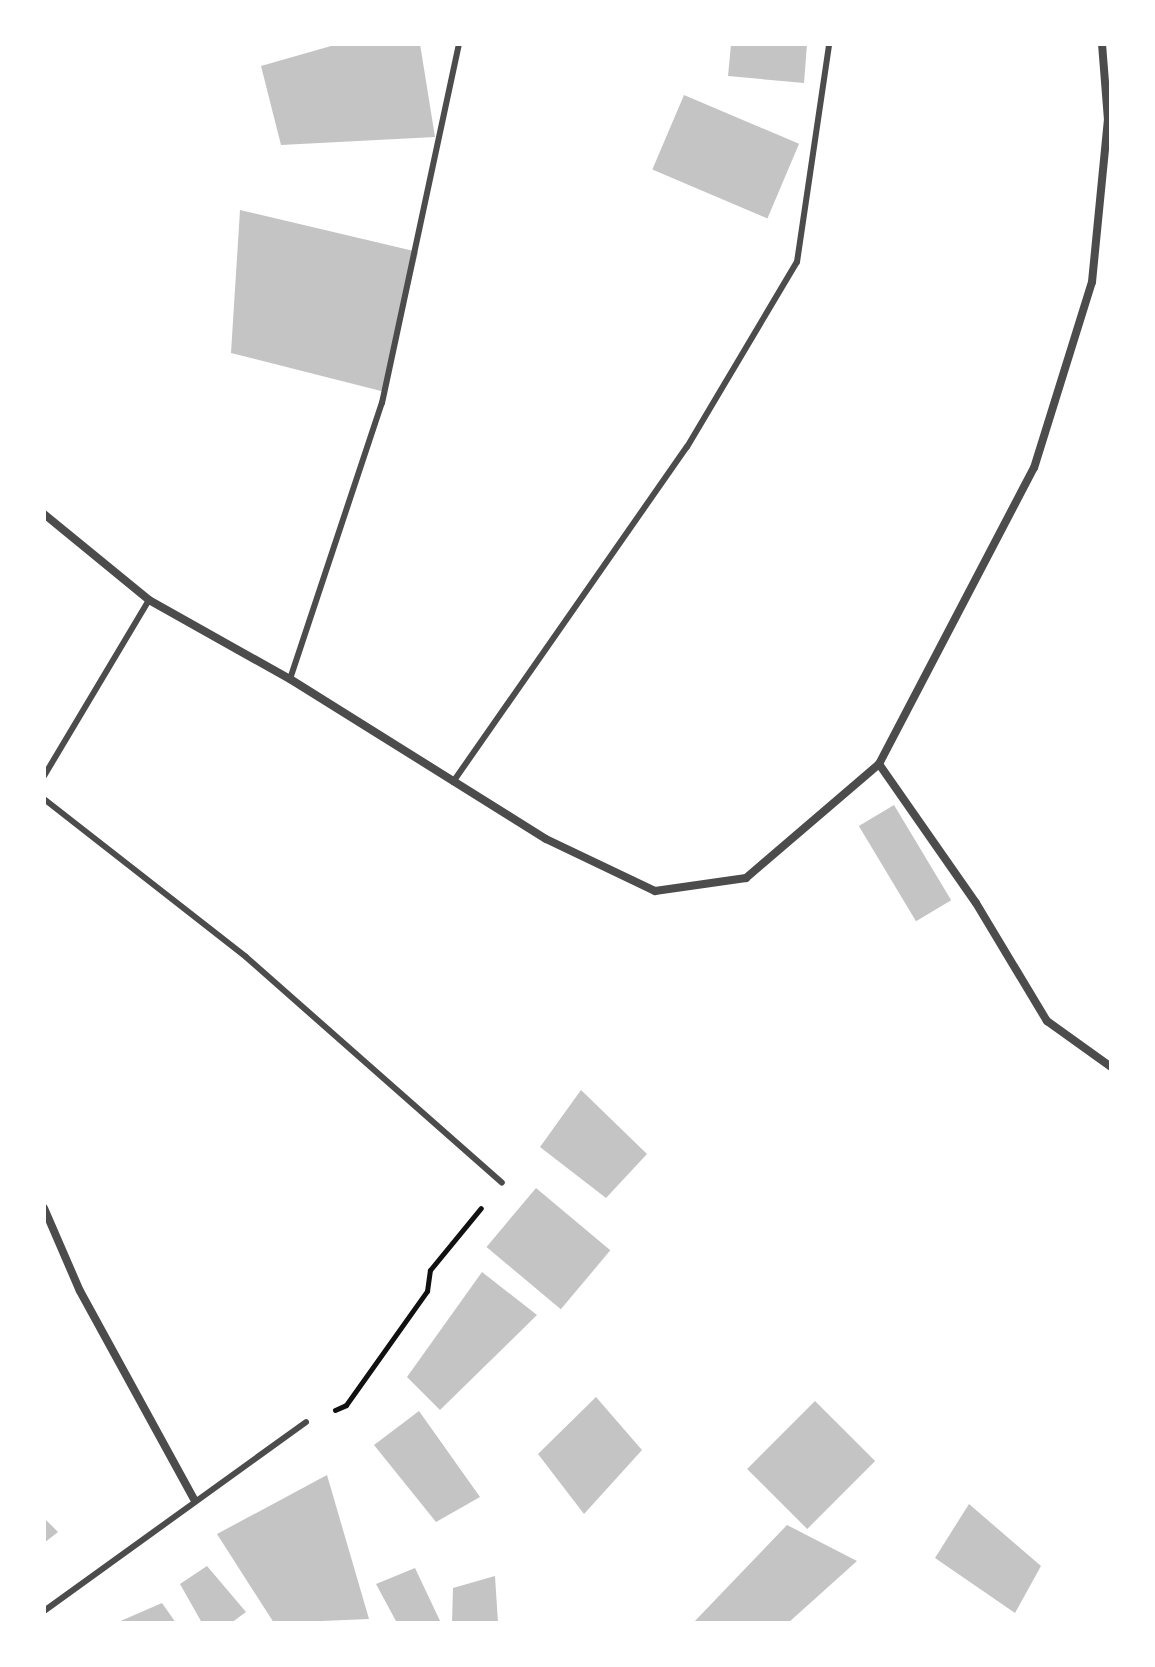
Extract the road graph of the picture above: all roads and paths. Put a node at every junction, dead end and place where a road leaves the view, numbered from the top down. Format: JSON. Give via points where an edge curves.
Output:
{"nodes":[{"id":1,"x":459,"y":44,"type":"edge"},
{"id":2,"x":829,"y":44,"type":"edge"},
{"id":3,"x":1102,"y":44,"type":"edge"},
{"id":4,"x":44,"y":514,"type":"edge"},
{"id":5,"x":149,"y":600,"type":"junction"},
{"id":6,"x":290,"y":679,"type":"junction"},
{"id":7,"x":879,"y":764,"type":"junction"},
{"id":8,"x":44,"y":776,"type":"edge"},
{"id":9,"x":453,"y":782,"type":"junction"},
{"id":10,"x":44,"y":799,"type":"edge"},
{"id":11,"x":1111,"y":1067,"type":"edge"},
{"id":12,"x":502,"y":1183,"type":"joint"},
{"id":13,"x":44,"y":1208,"type":"edge"},
{"id":14,"x":306,"y":1422,"type":"joint"},
{"id":15,"x":194,"y":1499,"type":"junction"},
{"id":16,"x":44,"y":1611,"type":"edge"}],
"edges":[{"from":1,"to":6,"type":"lane","via":[[382,403]]},
{"from":2,"to":9,"type":"lane","via":[[797,262],[687,447]]},
{"from":3,"to":7,"type":"street","via":[[1108,120],[1092,282],[1034,468]]},
{"from":4,"to":5,"type":"street"},
{"from":5,"to":6,"type":"street"},
{"from":5,"to":8,"type":"lane"},
{"from":6,"to":9,"type":"street"},
{"from":7,"to":9,"type":"street","via":[[746,878],[655,891],[546,839]]},
{"from":7,"to":11,"type":"street","via":[[976,903],[1047,1021]]},
{"from":10,"to":12,"type":"lane","via":[[246,957]]},
{"from":12,"to":14,"type":"path","via":[[430,1270],[427,1291],[346,1405]]},
{"from":13,"to":15,"type":"street","via":[[80,1291]]},
{"from":14,"to":15,"type":"lane"},
{"from":15,"to":16,"type":"lane"}]}
